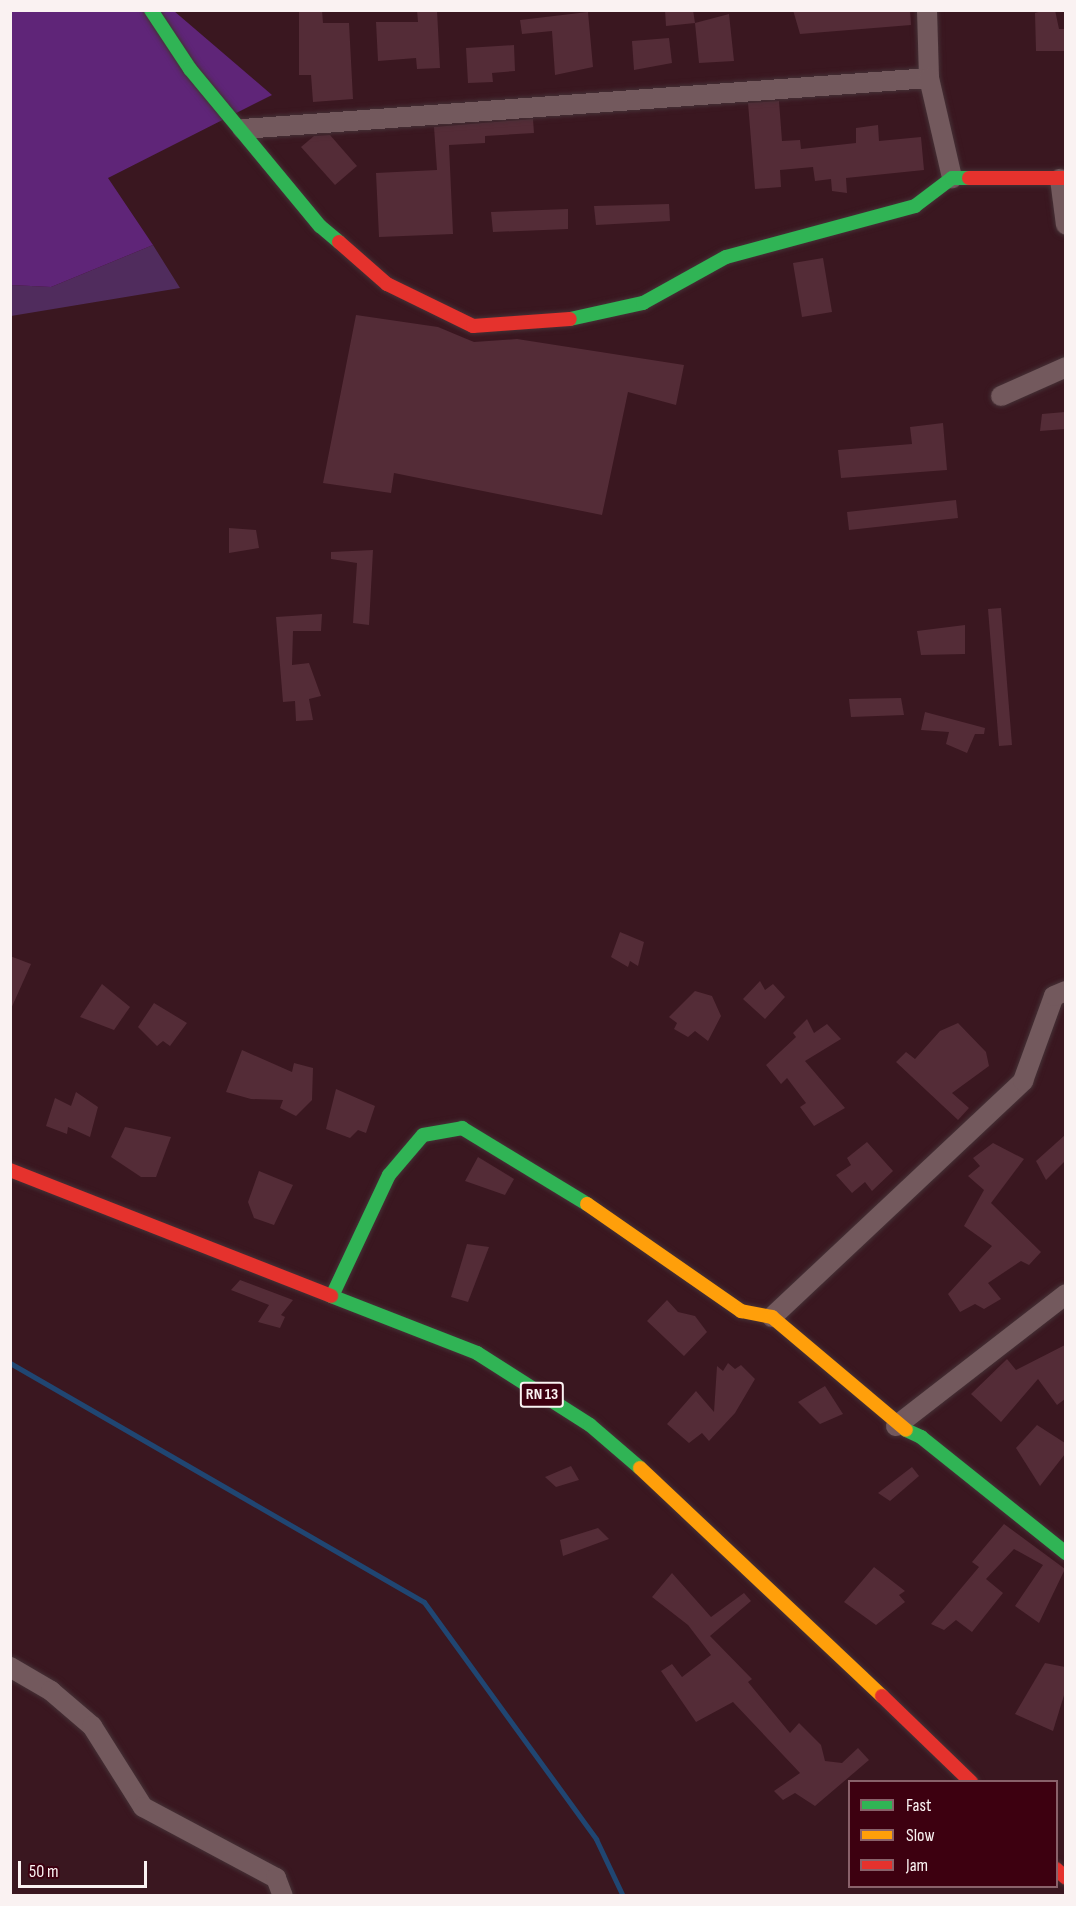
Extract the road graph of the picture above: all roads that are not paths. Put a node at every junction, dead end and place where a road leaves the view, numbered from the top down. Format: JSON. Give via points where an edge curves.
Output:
{"nodes":[{"id":1,"x":150,"y":10,"type":"edge"},
{"id":2,"x":927,"y":10,"type":"edge"},
{"id":3,"x":929,"y":78,"type":"junction"},
{"id":4,"x":243,"y":129,"type":"junction"},
{"id":5,"x":952,"y":178,"type":"junction"},
{"id":6,"x":1063,"y":179,"type":"edge"},
{"id":7,"x":1065,"y":225,"type":"edge"},
{"id":8,"x":1065,"y":367,"type":"edge"},
{"id":9,"x":1001,"y":396,"type":"dead end"},
{"id":10,"x":1065,"y":991,"type":"edge"},
{"id":11,"x":10,"y":1170,"type":"edge"},
{"id":12,"x":1065,"y":1294,"type":"edge"},
{"id":13,"x":332,"y":1296,"type":"junction"},
{"id":14,"x":772,"y":1317,"type":"junction"},
{"id":15,"x":897,"y":1426,"type":"junction"},
{"id":16,"x":1065,"y":1553,"type":"edge"},
{"id":17,"x":10,"y":1667,"type":"edge"},
{"id":18,"x":969,"y":1780,"type":"edge"},
{"id":19,"x":283,"y":1896,"type":"edge"}],
"edges":[{"from":1,"to":4,"type":"street","via":[[190,69]]},
{"from":2,"to":3,"type":"street"},
{"from":3,"to":4,"type":"street"},
{"from":3,"to":5,"type":"street"},
{"from":4,"to":5,"type":"street","via":[[320,226],[345,250],[387,284],[473,326],[595,317],[633,306],[726,257],[915,206]]},
{"from":5,"to":6,"type":"street"},
{"from":6,"to":7,"type":"street"},
{"from":8,"to":9,"type":"street"},
{"from":10,"to":14,"type":"street","via":[[1054,996],[1023,1081]]},
{"from":11,"to":13,"type":"street","number":"RN 13"},
{"from":12,"to":15,"type":"street"},
{"from":13,"to":14,"type":"street","via":[[389,1175],[423,1135],[462,1128],[604,1214],[741,1311]]},
{"from":13,"to":18,"type":"street","number":"RN 13","via":[[477,1353],[590,1425],[702,1521]]},
{"from":14,"to":15,"type":"street"},
{"from":15,"to":16,"type":"street","via":[[921,1437]]},
{"from":17,"to":19,"type":"street","via":[[51,1691],[92,1726],[142,1806],[276,1878]]}]}
